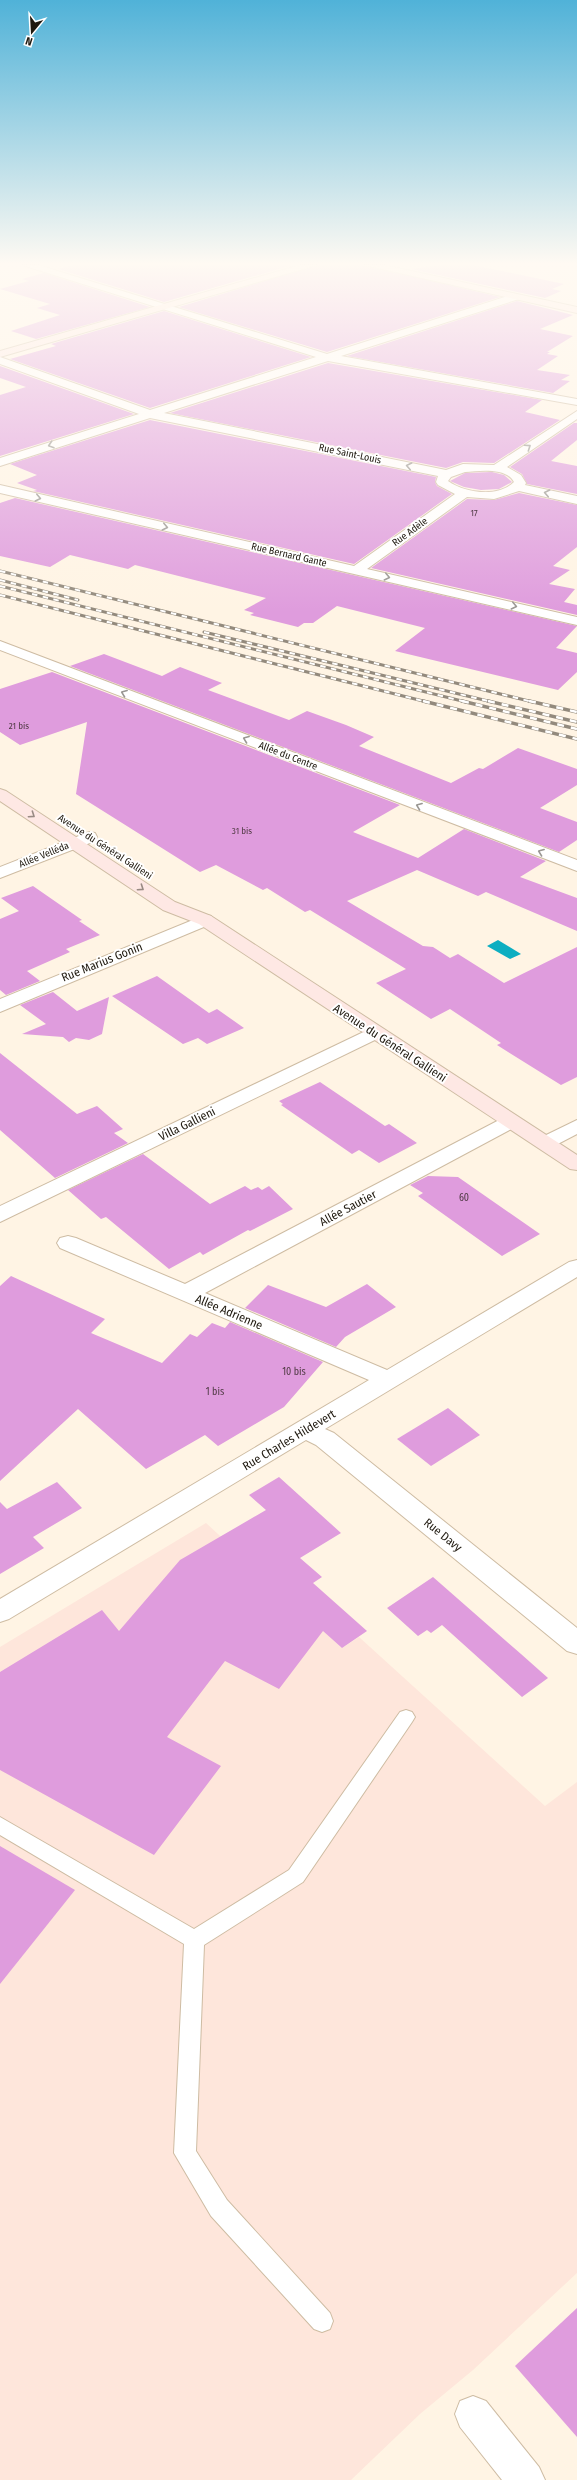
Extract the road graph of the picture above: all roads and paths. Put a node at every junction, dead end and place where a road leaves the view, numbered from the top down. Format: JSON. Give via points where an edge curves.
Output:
{"nodes":[{"id":1,"x":58,"y":381,"type":"edge"},
{"id":2,"x":253,"y":381,"type":"edge"},
{"id":3,"x":458,"y":381,"type":"edge"},
{"id":4,"x":577,"y":402,"type":"edge"},
{"id":5,"x":150,"y":414,"type":"junction"},
{"id":6,"x":577,"y":414,"type":"edge"},
{"id":7,"x":0,"y":462,"type":"edge"},
{"id":8,"x":496,"y":469,"type":"junction"},
{"id":9,"x":447,"y":474,"type":"junction"},
{"id":10,"x":518,"y":488,"type":"junction"},
{"id":11,"x":0,"y":489,"type":"edge"},
{"id":12,"x":464,"y":493,"type":"junction"},
{"id":13,"x":577,"y":500,"type":"edge"},
{"id":14,"x":357,"y":570,"type":"junction"},
{"id":15,"x":577,"y":621,"type":"edge"},
{"id":16,"x":0,"y":645,"type":"edge"},
{"id":17,"x":0,"y":779,"type":"edge"},
{"id":18,"x":0,"y":794,"type":"edge"},
{"id":19,"x":81,"y":840,"type":"junction"},
{"id":20,"x":577,"y":866,"type":"edge"},
{"id":21,"x":0,"y":873,"type":"edge"},
{"id":22,"x":205,"y":920,"type":"junction"},
{"id":23,"x":0,"y":1006,"type":"edge"},
{"id":24,"x":374,"y":1033,"type":"junction"},
{"id":25,"x":510,"y":1122,"type":"junction"},
{"id":26,"x":577,"y":1126,"type":"edge"},
{"id":27,"x":545,"y":1143,"type":"junction"},
{"id":28,"x":577,"y":1164,"type":"edge"},
{"id":29,"x":0,"y":1215,"type":"edge"},
{"id":30,"x":68,"y":1243,"type":"dead end"},
{"id":31,"x":577,"y":1267,"type":"edge"},
{"id":32,"x":185,"y":1294,"type":"junction"},
{"id":33,"x":390,"y":1380,"type":"junction"},
{"id":34,"x":307,"y":1430,"type":"junction"},
{"id":35,"x":0,"y":1612,"type":"edge"},
{"id":36,"x":577,"y":1643,"type":"edge"},
{"id":37,"x":406,"y":1717,"type":"dead end"},
{"id":38,"x":0,"y":1824,"type":"edge"},
{"id":39,"x":194,"y":1940,"type":"junction"},
{"id":40,"x":322,"y":2321,"type":"dead end"},
{"id":41,"x":473,"y":2414,"type":"dead end"},
{"id":42,"x":526,"y":2480,"type":"edge"}],
"edges":[{"from":1,"to":5,"type":"street","name":"Rue Saint-Louis"},
{"from":2,"to":5,"type":"street"},
{"from":3,"to":4,"type":"street"},
{"from":5,"to":7,"type":"street","one_way":true},
{"from":9,"to":5,"type":"street","name":"Rue Saint-Louis","one_way":true},
{"from":8,"to":6,"type":"street","one_way":true},
{"from":8,"to":9,"type":"street","via":[[474,467]]},
{"from":8,"to":10,"type":"street","via":[[519,479]]},
{"from":9,"to":12,"type":"street","via":[[442,482]]},
{"from":10,"to":12,"type":"street","via":[[501,494]]},
{"from":13,"to":10,"type":"street","one_way":true},
{"from":11,"to":14,"type":"street","name":"Rue Bernard Gante","one_way":true},
{"from":12,"to":14,"type":"street","name":"Rue Adèle"},
{"from":14,"to":15,"type":"street","name":"Rue Bernard Gante","one_way":true},
{"from":20,"to":16,"type":"street","name":"Allée du Centre","one_way":true},
{"from":17,"to":19,"type":"street","name":"Avenue du Général Gallieni"},
{"from":18,"to":19,"type":"street","name":"Avenue du Général Gallieni","one_way":true},
{"from":19,"to":21,"type":"street","name":"Allée Velléda"},
{"from":19,"to":22,"type":"street","name":"Avenue du Général Gallieni","via":[[169,906]]},
{"from":22,"to":23,"type":"street","name":"Rue Marius Gonin"},
{"from":22,"to":24,"type":"street","name":"Avenue du Général Gallieni"},
{"from":24,"to":25,"type":"street","name":"Avenue du Général Gallieni"},
{"from":24,"to":29,"type":"street","name":"Villa Gallieni"},
{"from":25,"to":27,"type":"street","name":"Avenue du Général Gallieni"},
{"from":25,"to":32,"type":"street","name":"Allée Sautier"},
{"from":26,"to":27,"type":"street"},
{"from":27,"to":28,"type":"street","name":"Avenue du Général Gallieni"},
{"from":30,"to":32,"type":"street","name":"Allée Adrienne"},
{"from":31,"to":33,"type":"street","name":"Rue Charles Hildevert"},
{"from":32,"to":33,"type":"street","name":"Allée Adrienne"},
{"from":33,"to":34,"type":"street","name":"Rue Charles Hildevert"},
{"from":34,"to":35,"type":"street","name":"Rue Charles Hildevert"},
{"from":34,"to":36,"type":"street","name":"Rue Davy","via":[[325,1439]]},
{"from":37,"to":39,"type":"lane","via":[[296,1876]]},
{"from":38,"to":39,"type":"lane"},
{"from":39,"to":40,"type":"lane","via":[[185,2153],[219,2208]]},
{"from":41,"to":42,"type":"street"}]}
